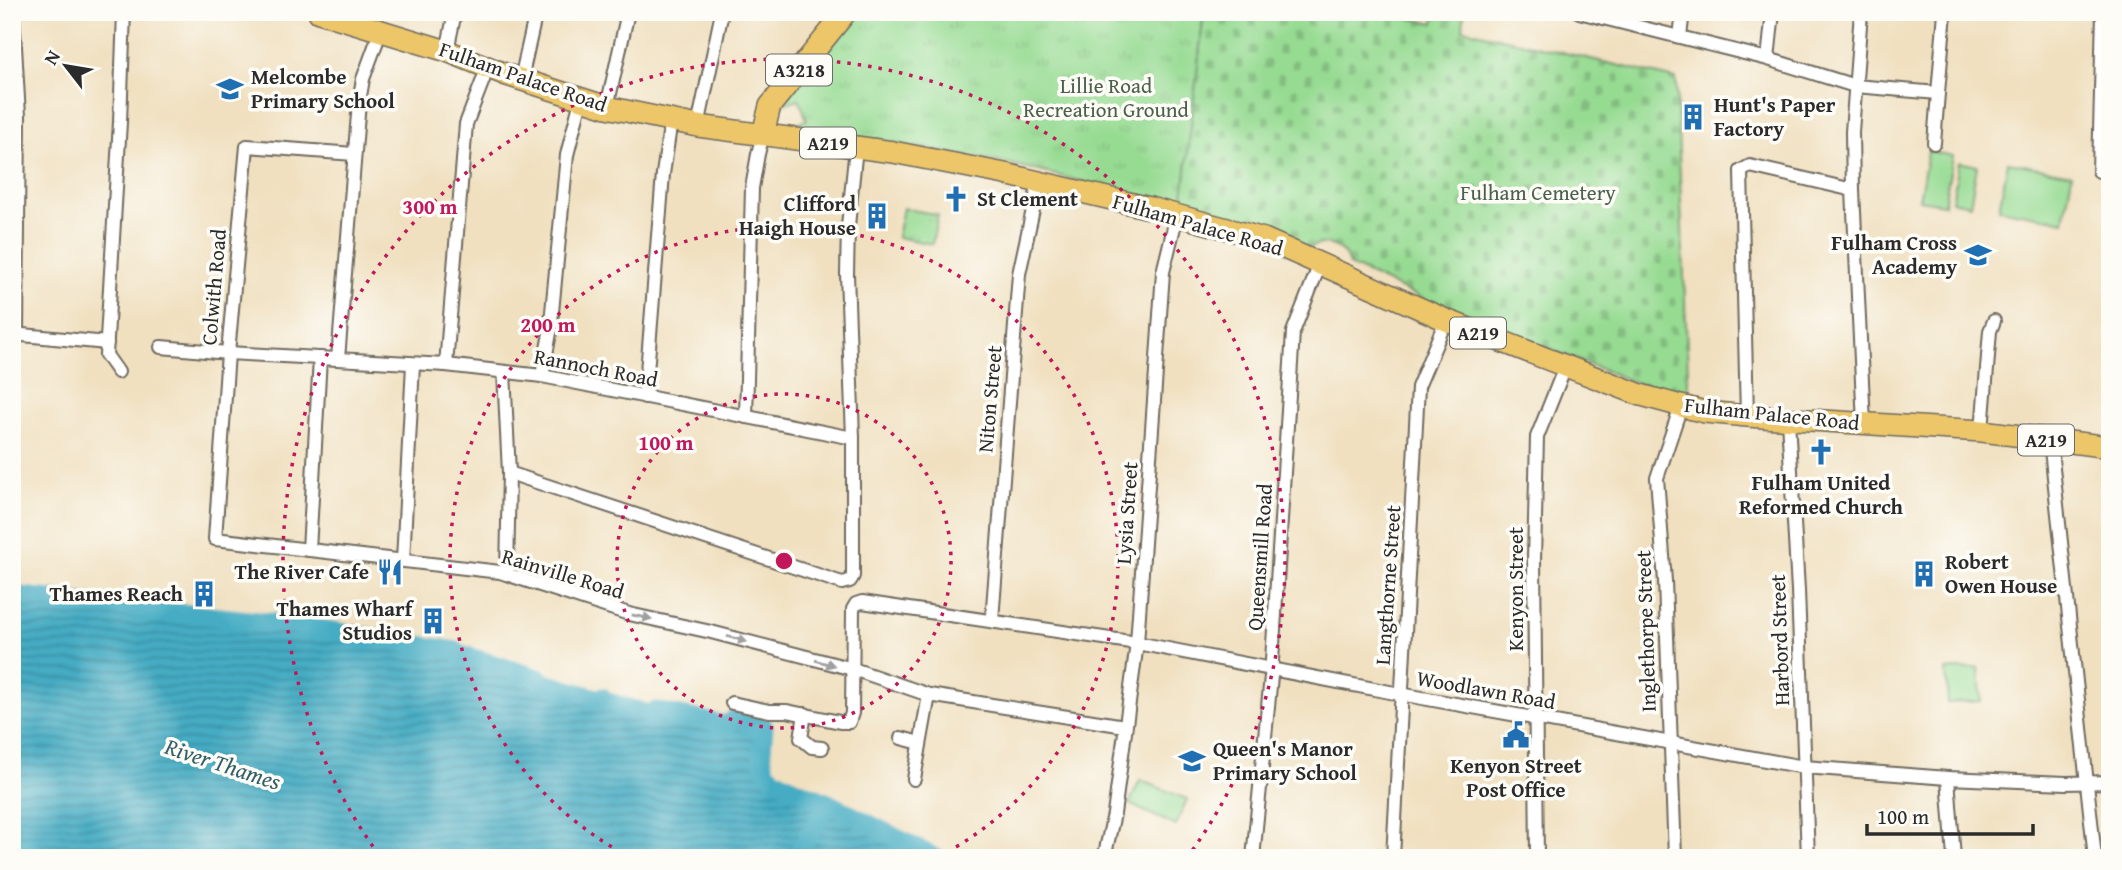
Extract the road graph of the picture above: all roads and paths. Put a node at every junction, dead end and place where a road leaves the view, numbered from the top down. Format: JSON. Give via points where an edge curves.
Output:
{"nodes":[{"id":1,"x":13,"y":12,"type":"edge"},
{"id":2,"x":124,"y":12,"type":"edge"},
{"id":3,"x":320,"y":12,"type":"edge"},
{"id":4,"x":454,"y":12,"type":"edge"},
{"id":5,"x":536,"y":12,"type":"edge"},
{"id":6,"x":628,"y":12,"type":"edge"},
{"id":7,"x":722,"y":12,"type":"edge"},
{"id":8,"x":1683,"y":12,"type":"edge"},
{"id":9,"x":1773,"y":12,"type":"edge"},
{"id":10,"x":1861,"y":12,"type":"edge"},
{"id":11,"x":1945,"y":12,"type":"edge"},
{"id":12,"x":2103,"y":12,"type":"edge"},
{"id":13,"x":1587,"y":13,"type":"edge"},
{"id":14,"x":837,"y":15,"type":"edge"},
{"id":15,"x":381,"y":30,"type":"junction"},
{"id":16,"x":1680,"y":36,"type":"junction"},
{"id":17,"x":447,"y":51,"type":"junction"},
{"id":18,"x":1768,"y":59,"type":"junction"},
{"id":19,"x":488,"y":67,"type":"junction"},
{"id":20,"x":520,"y":79,"type":"junction"},
{"id":21,"x":1855,"y":86,"type":"junction"},
{"id":22,"x":1938,"y":93,"type":"junction"},
{"id":23,"x":581,"y":100,"type":"junction"},
{"id":24,"x":607,"y":107,"type":"junction"},
{"id":25,"x":671,"y":120,"type":"junction"},
{"id":26,"x":698,"y":125,"type":"junction"},
{"id":27,"x":763,"y":134,"type":"junction"},
{"id":28,"x":1934,"y":143,"type":"dead end"},
{"id":29,"x":856,"y":147,"type":"junction"},
{"id":30,"x":354,"y":154,"type":"junction"},
{"id":31,"x":2105,"y":172,"type":"edge"},
{"id":32,"x":1039,"y":182,"type":"junction"},
{"id":33,"x":1853,"y":190,"type":"junction"},
{"id":34,"x":1177,"y":215,"type":"junction"},
{"id":35,"x":1320,"y":264,"type":"junction"},
{"id":36,"x":1446,"y":320,"type":"junction"},
{"id":37,"x":1994,"y":321,"type":"dead end"},
{"id":38,"x":15,"y":334,"type":"edge"},
{"id":39,"x":107,"y":343,"type":"junction"},
{"id":40,"x":161,"y":347,"type":"dead end"},
{"id":41,"x":228,"y":353,"type":"junction"},
{"id":42,"x":320,"y":358,"type":"junction"},
{"id":43,"x":338,"y":359,"type":"junction"},
{"id":44,"x":413,"y":364,"type":"junction"},
{"id":45,"x":446,"y":365,"type":"junction"},
{"id":46,"x":1565,"y":367,"type":"junction"},
{"id":47,"x":118,"y":372,"type":"dead end"},
{"id":48,"x":504,"y":372,"type":"junction"},
{"id":49,"x":542,"y":376,"type":"junction"},
{"id":50,"x":645,"y":397,"type":"junction"},
{"id":51,"x":1681,"y":406,"type":"junction"},
{"id":52,"x":1747,"y":416,"type":"junction"},
{"id":53,"x":746,"y":417,"type":"junction"},
{"id":54,"x":1788,"y":420,"type":"junction"},
{"id":55,"x":1864,"y":424,"type":"junction"},
{"id":56,"x":1982,"y":431,"type":"junction"},
{"id":57,"x":853,"y":438,"type":"junction"},
{"id":58,"x":2050,"y":440,"type":"junction"},
{"id":59,"x":2110,"y":447,"type":"edge"},
{"id":60,"x":509,"y":473,"type":"junction"},
{"id":61,"x":215,"y":538,"type":"joint"},
{"id":62,"x":309,"y":550,"type":"junction"},
{"id":63,"x":403,"y":561,"type":"junction"},
{"id":64,"x":507,"y":574,"type":"junction"},
{"id":65,"x":992,"y":621,"type":"junction"},
{"id":66,"x":1137,"y":643,"type":"junction"},
{"id":67,"x":853,"y":669,"type":"junction"},
{"id":68,"x":1271,"y":670,"type":"junction"},
{"id":69,"x":1400,"y":694,"type":"junction"},
{"id":70,"x":929,"y":695,"type":"junction"},
{"id":71,"x":732,"y":703,"type":"dead end"},
{"id":72,"x":805,"y":714,"type":"junction"},
{"id":73,"x":1535,"y":719,"type":"junction"},
{"id":74,"x":1125,"y":726,"type":"junction"},
{"id":75,"x":901,"y":738,"type":"dead end"},
{"id":76,"x":920,"y":743,"type":"junction"},
{"id":77,"x":1670,"y":744,"type":"junction"},
{"id":78,"x":822,"y":748,"type":"dead end"},
{"id":79,"x":1804,"y":767,"type":"junction"},
{"id":80,"x":1948,"y":778,"type":"junction"},
{"id":81,"x":914,"y":779,"type":"dead end"},
{"id":82,"x":2086,"y":782,"type":"junction"},
{"id":83,"x":2110,"y":782,"type":"edge"},
{"id":84,"x":1104,"y":858,"type":"edge"},
{"id":85,"x":1253,"y":858,"type":"edge"},
{"id":86,"x":1393,"y":858,"type":"edge"},
{"id":87,"x":1537,"y":858,"type":"edge"},
{"id":88,"x":1675,"y":858,"type":"edge"},
{"id":89,"x":1808,"y":858,"type":"edge"},
{"id":90,"x":1954,"y":858,"type":"edge"},
{"id":91,"x":2095,"y":858,"type":"edge"}],
"edges":[{"from":1,"to":38,"type":"street","via":[[19,116]]},
{"from":2,"to":39,"type":"street"},
{"from":3,"to":15,"type":"main road","name":"Fulham Palace Road","number":"A219"},
{"from":4,"to":17,"type":"street"},
{"from":5,"to":20,"type":"street"},
{"from":6,"to":24,"type":"street"},
{"from":7,"to":26,"type":"street"},
{"from":8,"to":16,"type":"street"},
{"from":9,"to":18,"type":"street"},
{"from":10,"to":21,"type":"street"},
{"from":11,"to":22,"type":"street"},
{"from":12,"to":31,"type":"street"},
{"from":13,"to":16,"type":"street"},
{"from":14,"to":27,"type":"main road","number":"A3218","via":[[770,106]]},
{"from":15,"to":17,"type":"main road","name":"Fulham Palace Road","number":"A219"},
{"from":15,"to":30,"type":"street","via":[[363,79]]},
{"from":16,"to":18,"type":"street"},
{"from":17,"to":19,"type":"main road","name":"Fulham Palace Road","number":"A219"},
{"from":18,"to":21,"type":"street"},
{"from":19,"to":20,"type":"main road","name":"Fulham Palace Road","number":"A219"},
{"from":19,"to":45,"type":"street","via":[[466,124]]},
{"from":20,"to":23,"type":"main road","name":"Fulham Palace Road","number":"A219"},
{"from":21,"to":22,"type":"street"},
{"from":21,"to":33,"type":"street"},
{"from":22,"to":28,"type":"street"},
{"from":23,"to":24,"type":"main road","name":"Fulham Palace Road","number":"A219"},
{"from":23,"to":49,"type":"street","via":[[567,155]]},
{"from":24,"to":25,"type":"main road","name":"Fulham Palace Road","number":"A219"},
{"from":25,"to":26,"type":"main road","name":"Fulham Palace Road","number":"A219"},
{"from":25,"to":50,"type":"street"},
{"from":26,"to":27,"type":"main road","name":"Fulham Palace Road","number":"A219"},
{"from":27,"to":29,"type":"main road","name":"Fulham Palace Road","number":"A219"},
{"from":27,"to":53,"type":"street","via":[[752,188]]},
{"from":29,"to":32,"type":"main road","name":"Fulham Palace Road","number":"A219"},
{"from":29,"to":57,"type":"street","via":[[847,274]]},
{"from":30,"to":41,"type":"street","name":"Colwith Road","via":[[247,146]]},
{"from":30,"to":43,"type":"street"},
{"from":32,"to":34,"type":"main road","name":"Fulham Palace Road","number":"A219"},
{"from":32,"to":65,"type":"street","name":"Niton Street","via":[[1020,274]]},
{"from":33,"to":52,"type":"street","via":[[1750,166],[1741,171]]},
{"from":33,"to":55,"type":"street"},
{"from":34,"to":35,"type":"main road","name":"Fulham Palace Road","number":"A219","via":[[1264,240]]},
{"from":34,"to":66,"type":"street","name":"Lysia Street","via":[[1163,272]]},
{"from":35,"to":36,"type":"main road","name":"Fulham Palace Road","number":"A219"},
{"from":35,"to":68,"type":"street","name":"Queensmill Road","via":[[1293,332]]},
{"from":36,"to":46,"type":"main road","name":"Fulham Palace Road","number":"A219"},
{"from":36,"to":69,"type":"street","name":"Langthorne Street","via":[[1418,387]]},
{"from":37,"to":56,"type":"street"},
{"from":38,"to":39,"type":"street"},
{"from":39,"to":47,"type":"street","via":[[106,355]]},
{"from":40,"to":41,"type":"street","name":"Rannoch Road"},
{"from":41,"to":42,"type":"street","name":"Rannoch Road"},
{"from":41,"to":61,"type":"street","name":"Colwith Road"},
{"from":42,"to":43,"type":"street","name":"Rannoch Road"},
{"from":42,"to":62,"type":"street"},
{"from":43,"to":44,"type":"street","name":"Rannoch Road"},
{"from":44,"to":45,"type":"street","name":"Rannoch Road"},
{"from":44,"to":63,"type":"street"},
{"from":45,"to":48,"type":"street","name":"Rannoch Road"},
{"from":46,"to":51,"type":"main road","name":"Fulham Palace Road","number":"A219"},
{"from":46,"to":73,"type":"street","name":"Kenyon Street","via":[[1537,437]]},
{"from":48,"to":49,"type":"street","name":"Rannoch Road"},
{"from":48,"to":60,"type":"street"},
{"from":49,"to":50,"type":"street","name":"Rannoch Road"},
{"from":50,"to":53,"type":"street","name":"Rannoch Road"},
{"from":51,"to":52,"type":"main road","name":"Fulham Palace Road","number":"A219"},
{"from":51,"to":77,"type":"street","name":"Inglethorpe Street","via":[[1657,478]]},
{"from":52,"to":54,"type":"main road","name":"Fulham Palace Road","number":"A219"},
{"from":53,"to":57,"type":"street","name":"Rannoch Road"},
{"from":54,"to":55,"type":"main road","name":"Fulham Palace Road","number":"A219"},
{"from":54,"to":79,"type":"street","name":"Harbord Street"},
{"from":55,"to":56,"type":"main road","name":"Fulham Palace Road","number":"A219"},
{"from":56,"to":58,"type":"main road","name":"Fulham Palace Road","number":"A219"},
{"from":57,"to":60,"type":"street","via":[[853,576],[842,583]]},
{"from":58,"to":59,"type":"main road","name":"Fulham Palace Road","number":"A219"},
{"from":58,"to":82,"type":"street"},
{"from":60,"to":64,"type":"street"},
{"from":61,"to":62,"type":"street","name":"Rainville Road"},
{"from":62,"to":63,"type":"street","name":"Rainville Road"},
{"from":63,"to":64,"type":"street","name":"Rainville Road"},
{"from":64,"to":67,"type":"street","name":"Rainville Road","one_way":true,"via":[[629,614]]},
{"from":65,"to":66,"type":"street","name":"Woodlawn Road"},
{"from":65,"to":67,"type":"street","name":"Woodlawn Road","via":[[859,602],[853,610]]},
{"from":66,"to":68,"type":"street","name":"Woodlawn Road"},
{"from":66,"to":74,"type":"street","name":"Lysia Street"},
{"from":67,"to":70,"type":"street","name":"Rainville Road"},
{"from":67,"to":72,"type":"street","via":[[849,722]]},
{"from":68,"to":69,"type":"street","name":"Woodlawn Road"},
{"from":68,"to":85,"type":"street","name":"Queensmill Road"},
{"from":69,"to":73,"type":"street","name":"Woodlawn Road"},
{"from":69,"to":86,"type":"street","name":"Langthorne Street"},
{"from":70,"to":74,"type":"street","name":"Rainville Road"},
{"from":70,"to":76,"type":"street"},
{"from":71,"to":72,"type":"street"},
{"from":72,"to":78,"type":"street","via":[[801,738]]},
{"from":73,"to":77,"type":"street","name":"Woodlawn Road"},
{"from":73,"to":87,"type":"street","name":"Kenyon Street"},
{"from":74,"to":84,"type":"street","name":"Lysia Street"},
{"from":75,"to":76,"type":"street"},
{"from":76,"to":81,"type":"street"},
{"from":77,"to":79,"type":"street","name":"Woodlawn Road"},
{"from":77,"to":88,"type":"street","name":"Inglethorpe Street"},
{"from":79,"to":80,"type":"street","name":"Woodlawn Road"},
{"from":79,"to":89,"type":"street","name":"Harbord Street"},
{"from":80,"to":82,"type":"street","name":"Woodlawn Road"},
{"from":80,"to":90,"type":"street"},
{"from":82,"to":83,"type":"street","name":"Woodlawn Road"},
{"from":82,"to":91,"type":"street"}]}
